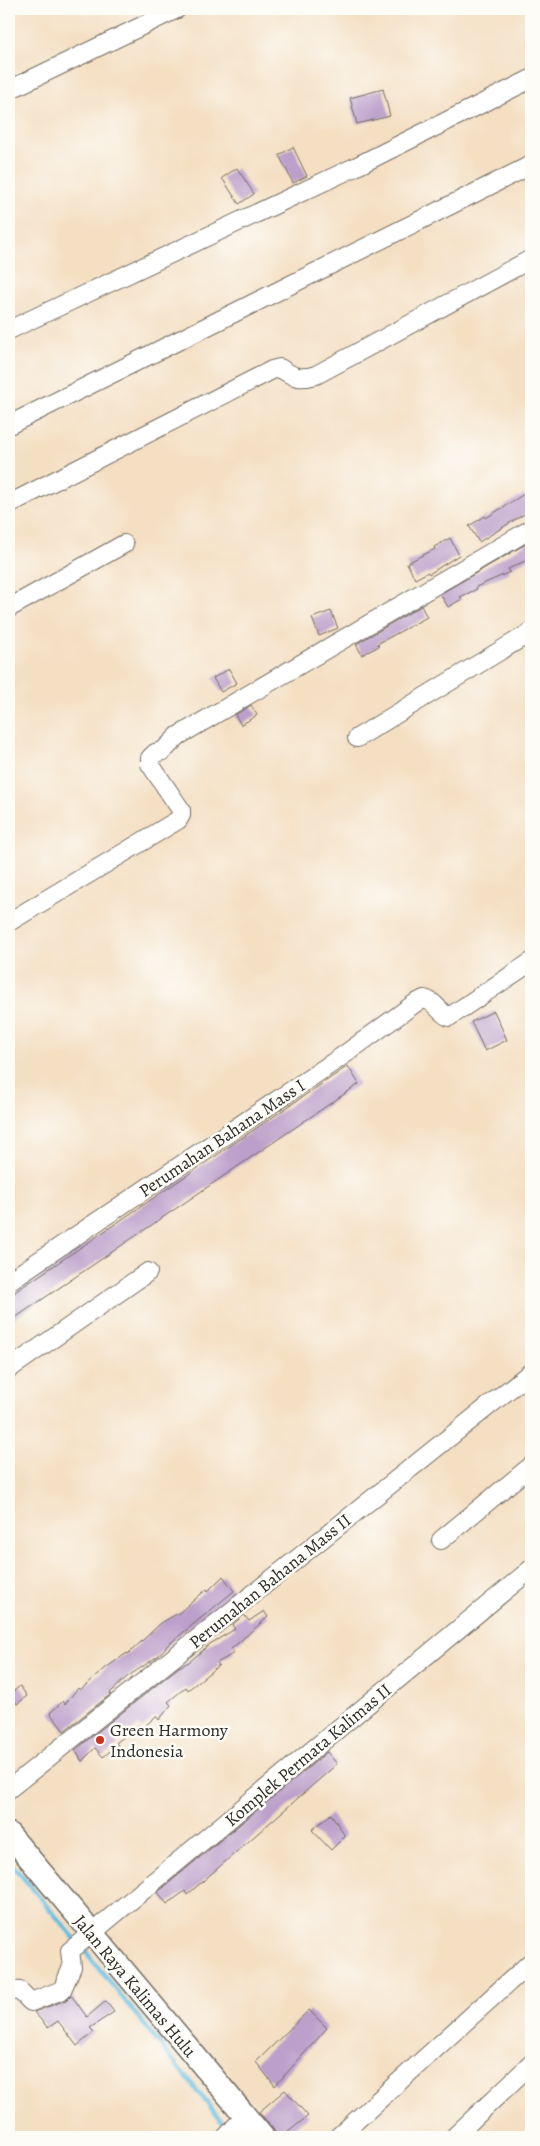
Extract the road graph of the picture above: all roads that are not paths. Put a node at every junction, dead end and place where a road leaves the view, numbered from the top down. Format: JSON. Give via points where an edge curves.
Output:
{"nodes":[{"id":1,"x":177,"y":9,"type":"edge"},
{"id":2,"x":531,"y":79,"type":"edge"},
{"id":3,"x":9,"y":90,"type":"edge"},
{"id":4,"x":531,"y":165,"type":"edge"},
{"id":5,"x":531,"y":259,"type":"edge"},
{"id":6,"x":9,"y":330,"type":"edge"},
{"id":7,"x":9,"y":425,"type":"edge"},
{"id":8,"x":9,"y":504,"type":"edge"},
{"id":9,"x":531,"y":529,"type":"edge"},
{"id":10,"x":124,"y":544,"type":"dead end"},
{"id":11,"x":9,"y":608,"type":"edge"},
{"id":12,"x":531,"y":632,"type":"edge"},
{"id":13,"x":357,"y":738,"type":"dead end"},
{"id":14,"x":9,"y":922,"type":"edge"},
{"id":15,"x":531,"y":962,"type":"edge"},
{"id":16,"x":148,"y":1272,"type":"dead end"},
{"id":17,"x":9,"y":1281,"type":"edge"},
{"id":18,"x":9,"y":1369,"type":"edge"},
{"id":19,"x":531,"y":1372,"type":"edge"},
{"id":20,"x":531,"y":1466,"type":"edge"},
{"id":21,"x":441,"y":1540,"type":"dead end"},
{"id":22,"x":531,"y":1569,"type":"edge"},
{"id":23,"x":9,"y":1789,"type":"edge"},
{"id":24,"x":9,"y":1834,"type":"edge"},
{"id":25,"x":84,"y":1941,"type":"junction"},
{"id":26,"x":531,"y":1962,"type":"edge"},
{"id":27,"x":9,"y":1990,"type":"edge"},
{"id":28,"x":531,"y":2064,"type":"edge"},
{"id":29,"x":244,"y":2117,"type":"junction"},
{"id":30,"x":226,"y":2137,"type":"edge"},
{"id":31,"x":263,"y":2137,"type":"edge"},
{"id":32,"x":338,"y":2137,"type":"edge"},
{"id":33,"x":454,"y":2137,"type":"edge"}],
"edges":[{"from":1,"to":3,"type":"street"},
{"from":2,"to":6,"type":"street","via":[[355,167]]},
{"from":4,"to":7,"type":"street"},
{"from":5,"to":8,"type":"street","via":[[316,375],[294,377],[280,368],[272,370]]},
{"from":9,"to":14,"type":"street","via":[[178,736],[155,753],[150,764],[181,810],[178,820]]},
{"from":10,"to":11,"type":"street"},
{"from":12,"to":13,"type":"street"},
{"from":15,"to":17,"type":"street","name":"Perumahan Bahana Mass I","via":[[452,1015],[445,1015],[434,1003],[424,999],[414,1004],[341,1057]]},
{"from":16,"to":18,"type":"street"},
{"from":19,"to":23,"type":"street","name":"Perumahan Bahana Mass II"},
{"from":20,"to":21,"type":"street"},
{"from":22,"to":25,"type":"street","name":"Komplek Permata Kalimas II"},
{"from":24,"to":25,"type":"street","name":"Jalan Raya Kalimas Hulu"},
{"from":25,"to":27,"type":"street","via":[[70,1951],[72,1966],[62,1990],[31,2002],[20,1991]]},
{"from":25,"to":29,"type":"street","name":"Jalan Raya Kalimas Hulu"},
{"from":26,"to":32,"type":"street"},
{"from":28,"to":33,"type":"street"},
{"from":29,"to":30,"type":"street"},
{"from":29,"to":31,"type":"street","name":"Jalan Raya Kalimas Hulu"}]}
